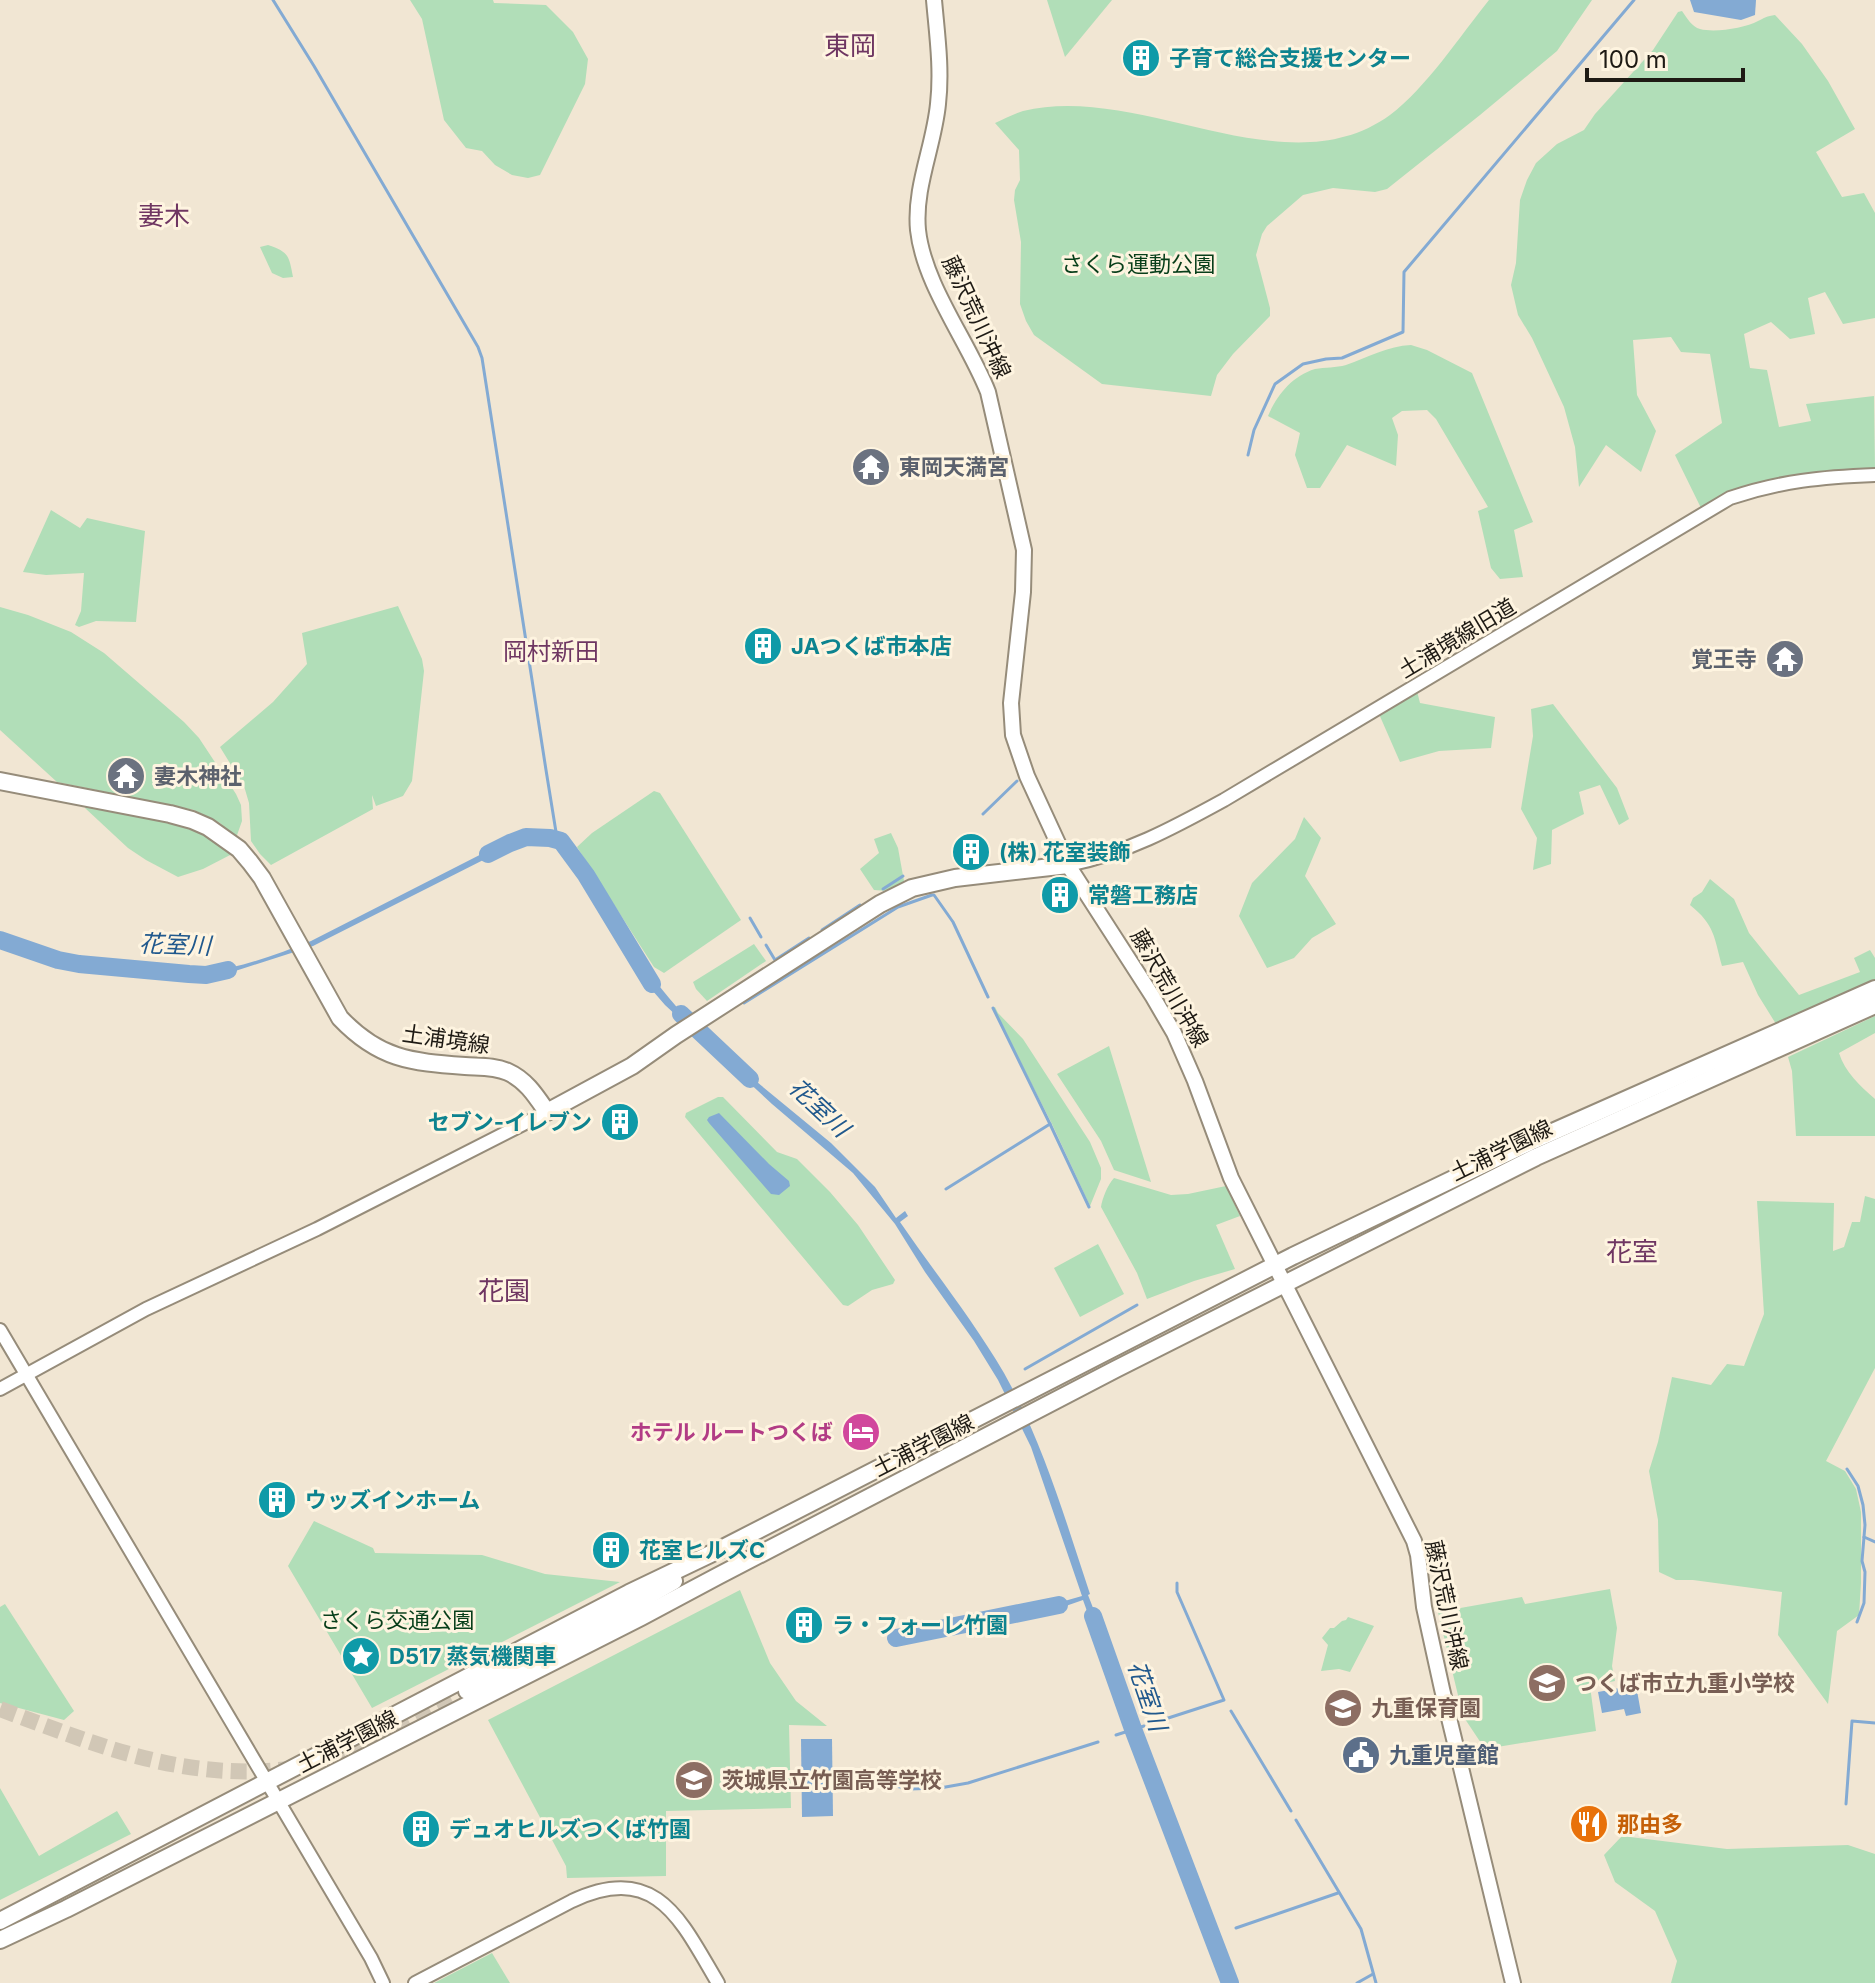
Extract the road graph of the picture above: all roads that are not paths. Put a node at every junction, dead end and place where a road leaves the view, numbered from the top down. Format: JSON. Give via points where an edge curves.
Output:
{"nodes":[{"id":1,"x":934,"y":0,"type":"edge"},
{"id":2,"x":1875,"y":475,"type":"edge"},
{"id":3,"x":0,"y":781,"type":"edge"},
{"id":4,"x":1068,"y":865,"type":"junction"},
{"id":5,"x":1875,"y":989,"type":"edge"},
{"id":6,"x":1875,"y":1005,"type":"edge"},
{"id":7,"x":547,"y":1112,"type":"junction"},
{"id":8,"x":1275,"y":1265,"type":"junction"},
{"id":9,"x":1284,"y":1283,"type":"junction"},
{"id":10,"x":0,"y":1330,"type":"edge"},
{"id":11,"x":26,"y":1374,"type":"junction"},
{"id":12,"x":0,"y":1389,"type":"edge"},
{"id":13,"x":710,"y":1554,"type":"junction"},
{"id":14,"x":718,"y":1576,"type":"junction"},
{"id":15,"x":622,"y":1611,"type":"junction"},
{"id":16,"x":467,"y":1691,"type":"tunnel mouth"},
{"id":17,"x":267,"y":1783,"type":"junction"},
{"id":18,"x":278,"y":1801,"type":"junction"},
{"id":19,"x":0,"y":1921,"type":"edge"},
{"id":20,"x":0,"y":1940,"type":"edge"},
{"id":21,"x":383,"y":1983,"type":"edge"},
{"id":22,"x":415,"y":1983,"type":"edge"},
{"id":23,"x":718,"y":1983,"type":"edge"},
{"id":24,"x":1513,"y":1983,"type":"edge"}],
"edges":[{"from":1,"to":4,"type":"main road","name":"藤沢荒川沖線","via":[[940,85],[918,230],[930,274],[981,374],[994,412],[1024,550],[1013,735]]},
{"from":2,"to":4,"type":"street","name":"土浦境線旧道","via":[[1815,478],[1730,498],[1212,807],[1128,848]]},
{"from":3,"to":7,"type":"main road","name":"土浦境線","via":[[170,814],[208,827],[239,849],[262,878],[340,1018],[365,1042],[411,1060],[505,1070],[530,1088]]},
{"from":4,"to":7,"type":"main road","via":[[912,888],[619,1074]]},
{"from":4,"to":8,"type":"main road","name":"藤沢荒川沖線","via":[[1174,1033],[1231,1178]]},
{"from":5,"to":8,"type":"main road","name":"土浦学園線","via":[[1530,1142]]},
{"from":6,"to":9,"type":"main road","name":"土浦学園線","via":[[1536,1157]]},
{"from":7,"to":11,"type":"street","via":[[146,1309]]},
{"from":8,"to":9,"type":"main road","name":"藤沢荒川沖線"},
{"from":8,"to":13,"type":"main road","name":"土浦学園線"},
{"from":9,"to":14,"type":"main road","name":"土浦学園線"},
{"from":9,"to":24,"type":"main road","name":"藤沢荒川沖線","via":[[1414,1541],[1442,1689]]},
{"from":10,"to":11,"type":"street"},
{"from":11,"to":12,"type":"street"},
{"from":11,"to":17,"type":"street"},
{"from":13,"to":15,"type":"main road","via":[[697,1568]]},
{"from":13,"to":17,"type":"main road","name":"土浦学園線"},
{"from":14,"to":15,"type":"main road"},
{"from":14,"to":18,"type":"main road","name":"土浦学園線"},
{"from":15,"to":16,"type":"main road"},
{"from":17,"to":18,"type":"street"},
{"from":17,"to":19,"type":"main road","name":"土浦学園線"},
{"from":18,"to":20,"type":"main road","name":"土浦学園線"},
{"from":18,"to":21,"type":"street"},
{"from":22,"to":23,"type":"street","via":[[572,1901],[614,1888],[642,1892],[671,1910]]}]}
